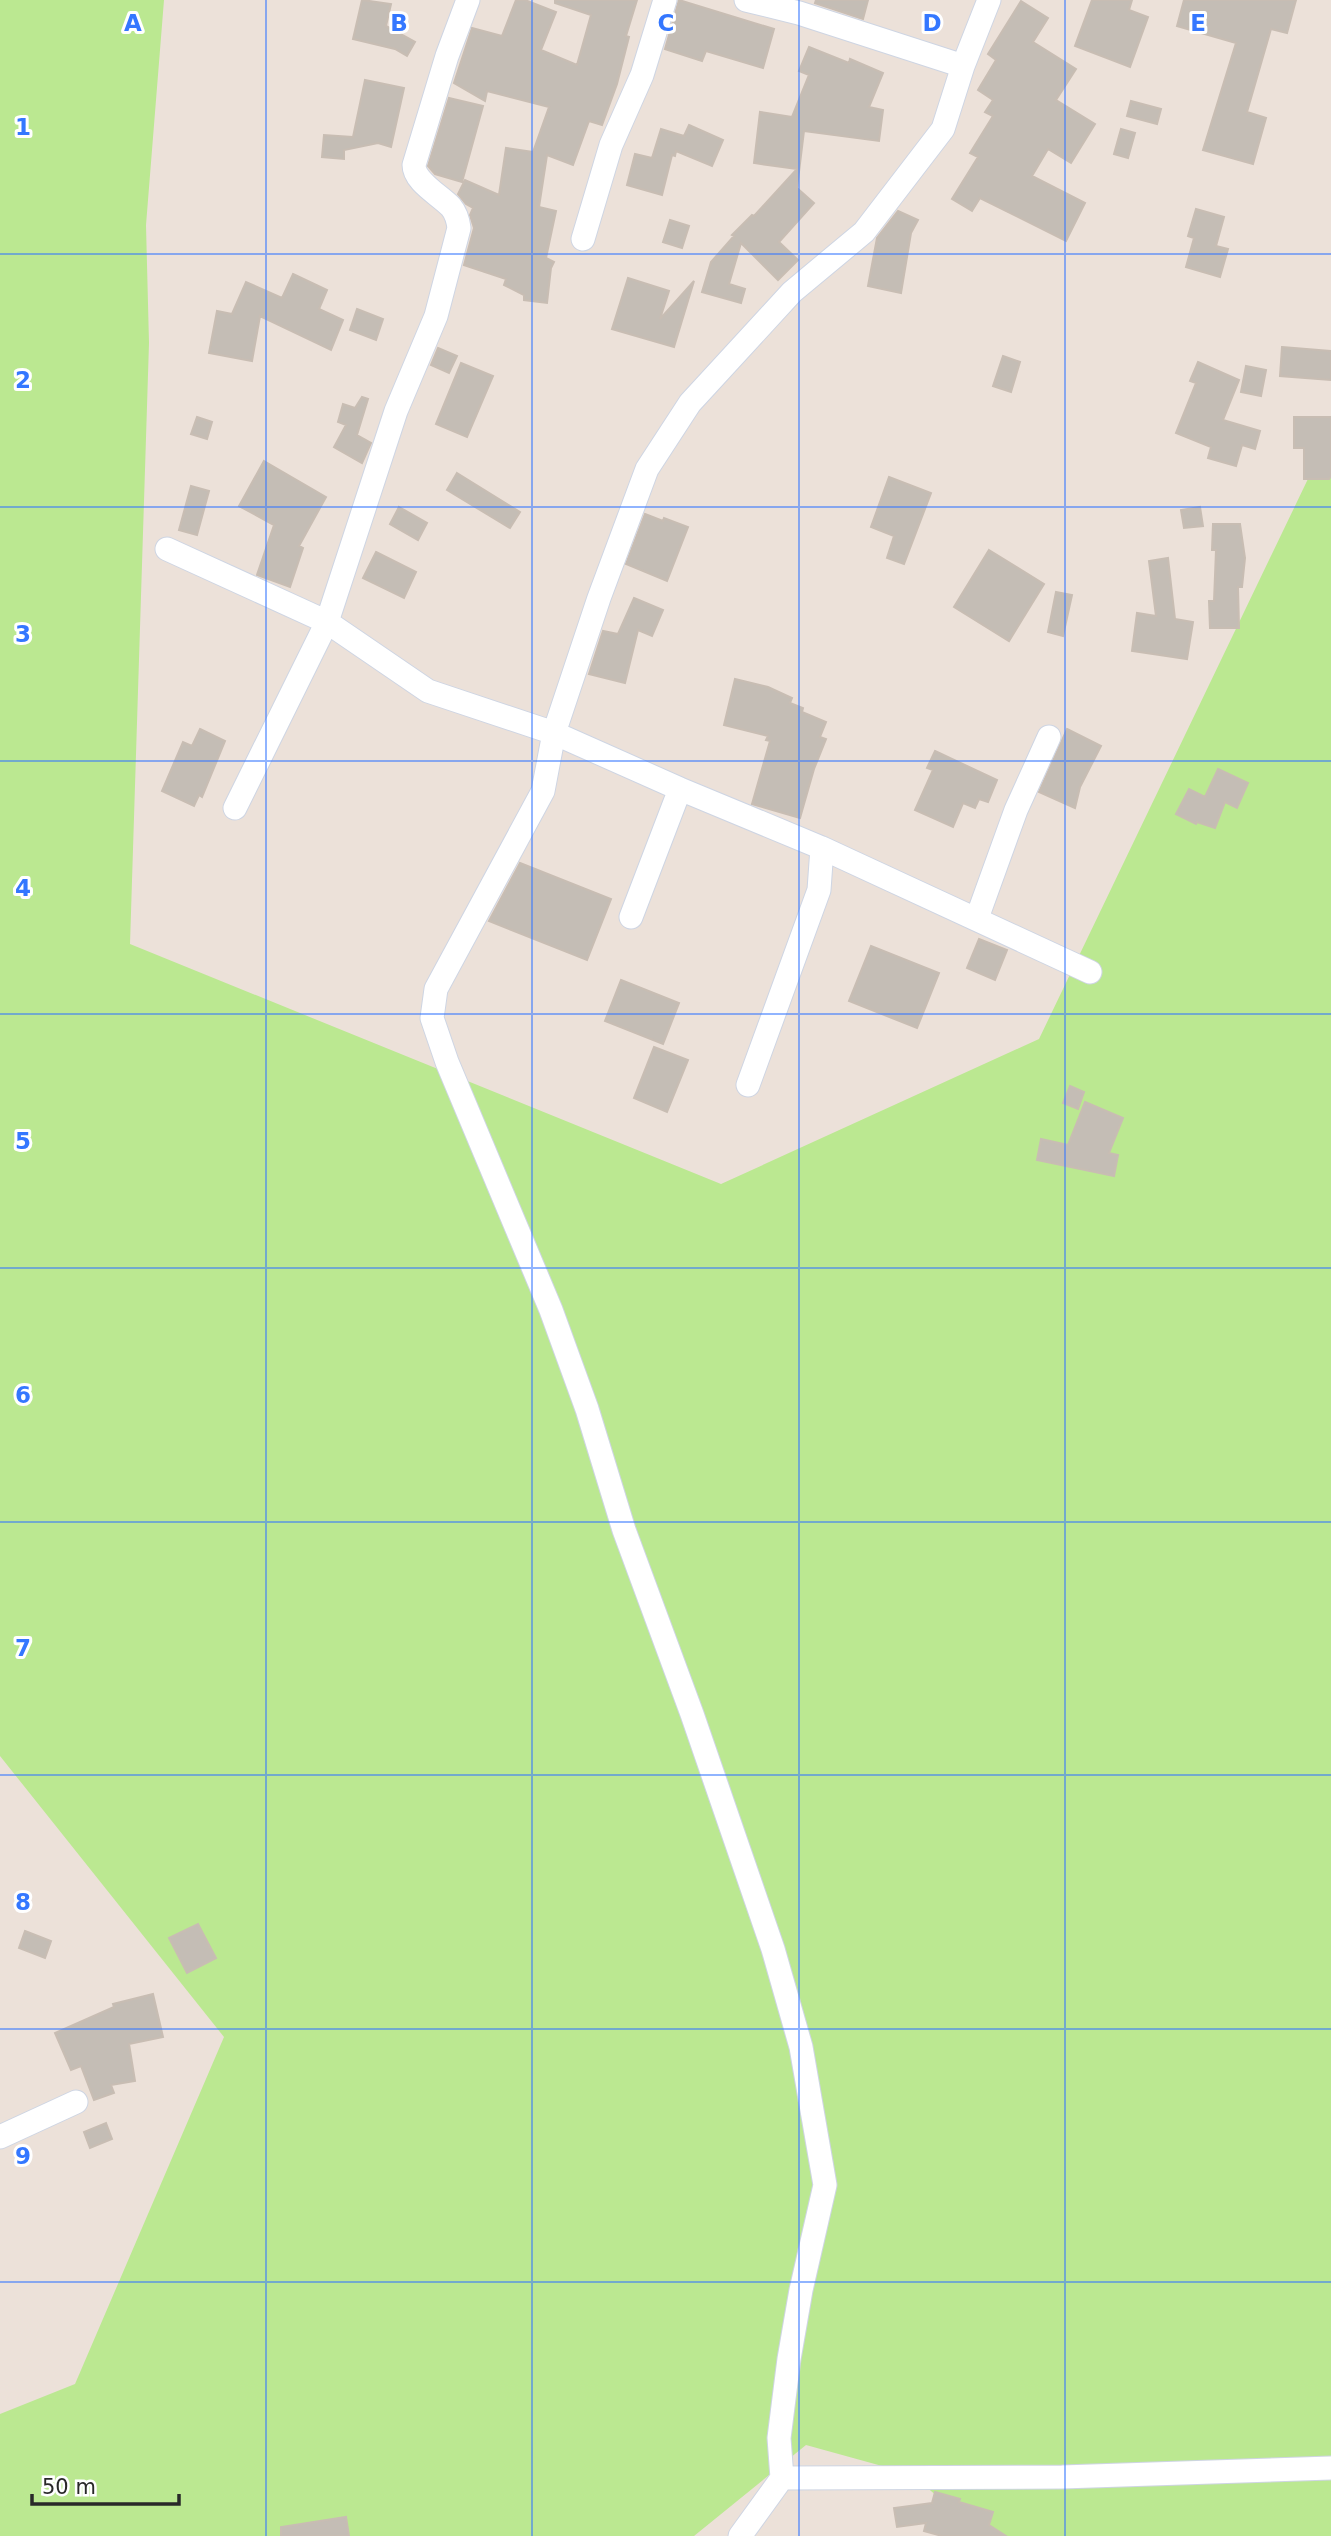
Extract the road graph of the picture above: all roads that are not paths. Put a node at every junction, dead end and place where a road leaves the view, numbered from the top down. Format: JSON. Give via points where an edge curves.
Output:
{"nodes":[{"id":1,"x":468,"y":0,"type":"edge"},
{"id":2,"x":665,"y":0,"type":"edge"},
{"id":3,"x":746,"y":0,"type":"edge"},
{"id":4,"x":989,"y":0,"type":"edge"},
{"id":5,"x":963,"y":66,"type":"junction"},
{"id":6,"x":583,"y":239,"type":"dead end"},
{"id":7,"x":167,"y":549,"type":"dead end"},
{"id":8,"x":327,"y":622,"type":"junction"},
{"id":9,"x":554,"y":733,"type":"junction"},
{"id":10,"x":1049,"y":737,"type":"dead end"},
{"id":11,"x":680,"y":789,"type":"junction"},
{"id":12,"x":236,"y":808,"type":"dead end"},
{"id":13,"x":822,"y":848,"type":"junction"},
{"id":14,"x":631,"y":917,"type":"dead end"},
{"id":15,"x":977,"y":918,"type":"junction"},
{"id":16,"x":1090,"y":972,"type":"dead end"},
{"id":17,"x":748,"y":1085,"type":"dead end"},
{"id":18,"x":76,"y":2102,"type":"dead end"},
{"id":19,"x":0,"y":2137,"type":"edge"},
{"id":20,"x":1331,"y":2468,"type":"edge"},
{"id":21,"x":782,"y":2478,"type":"junction"},
{"id":22,"x":740,"y":2536,"type":"edge"}],
"edges":[{"from":1,"to":8,"type":"street","via":[[414,165],[415,174],[456,214],[460,228],[436,316],[397,411]]},
{"from":2,"to":6,"type":"street","via":[[642,75],[611,145]]},
{"from":3,"to":5,"type":"street"},
{"from":4,"to":5,"type":"street"},
{"from":5,"to":9,"type":"street","via":[[943,129],[864,232],[792,292],[690,403],[647,469]]},
{"from":7,"to":8,"type":"street"},
{"from":8,"to":9,"type":"street","via":[[428,691]]},
{"from":8,"to":12,"type":"street"},
{"from":9,"to":11,"type":"street"},
{"from":9,"to":21,"type":"street","via":[[543,791],[436,989],[432,1018],[551,1310],[773,1949],[801,2047],[825,2185],[789,2359],[779,2438]]},
{"from":10,"to":15,"type":"street","via":[[1016,810]]},
{"from":11,"to":13,"type":"street"},
{"from":11,"to":14,"type":"street"},
{"from":13,"to":15,"type":"street"},
{"from":13,"to":17,"type":"street","via":[[819,890]]},
{"from":15,"to":16,"type":"street"},
{"from":18,"to":19,"type":"street"},
{"from":20,"to":21,"type":"street","via":[[1062,2477]]},
{"from":21,"to":22,"type":"street"}]}
